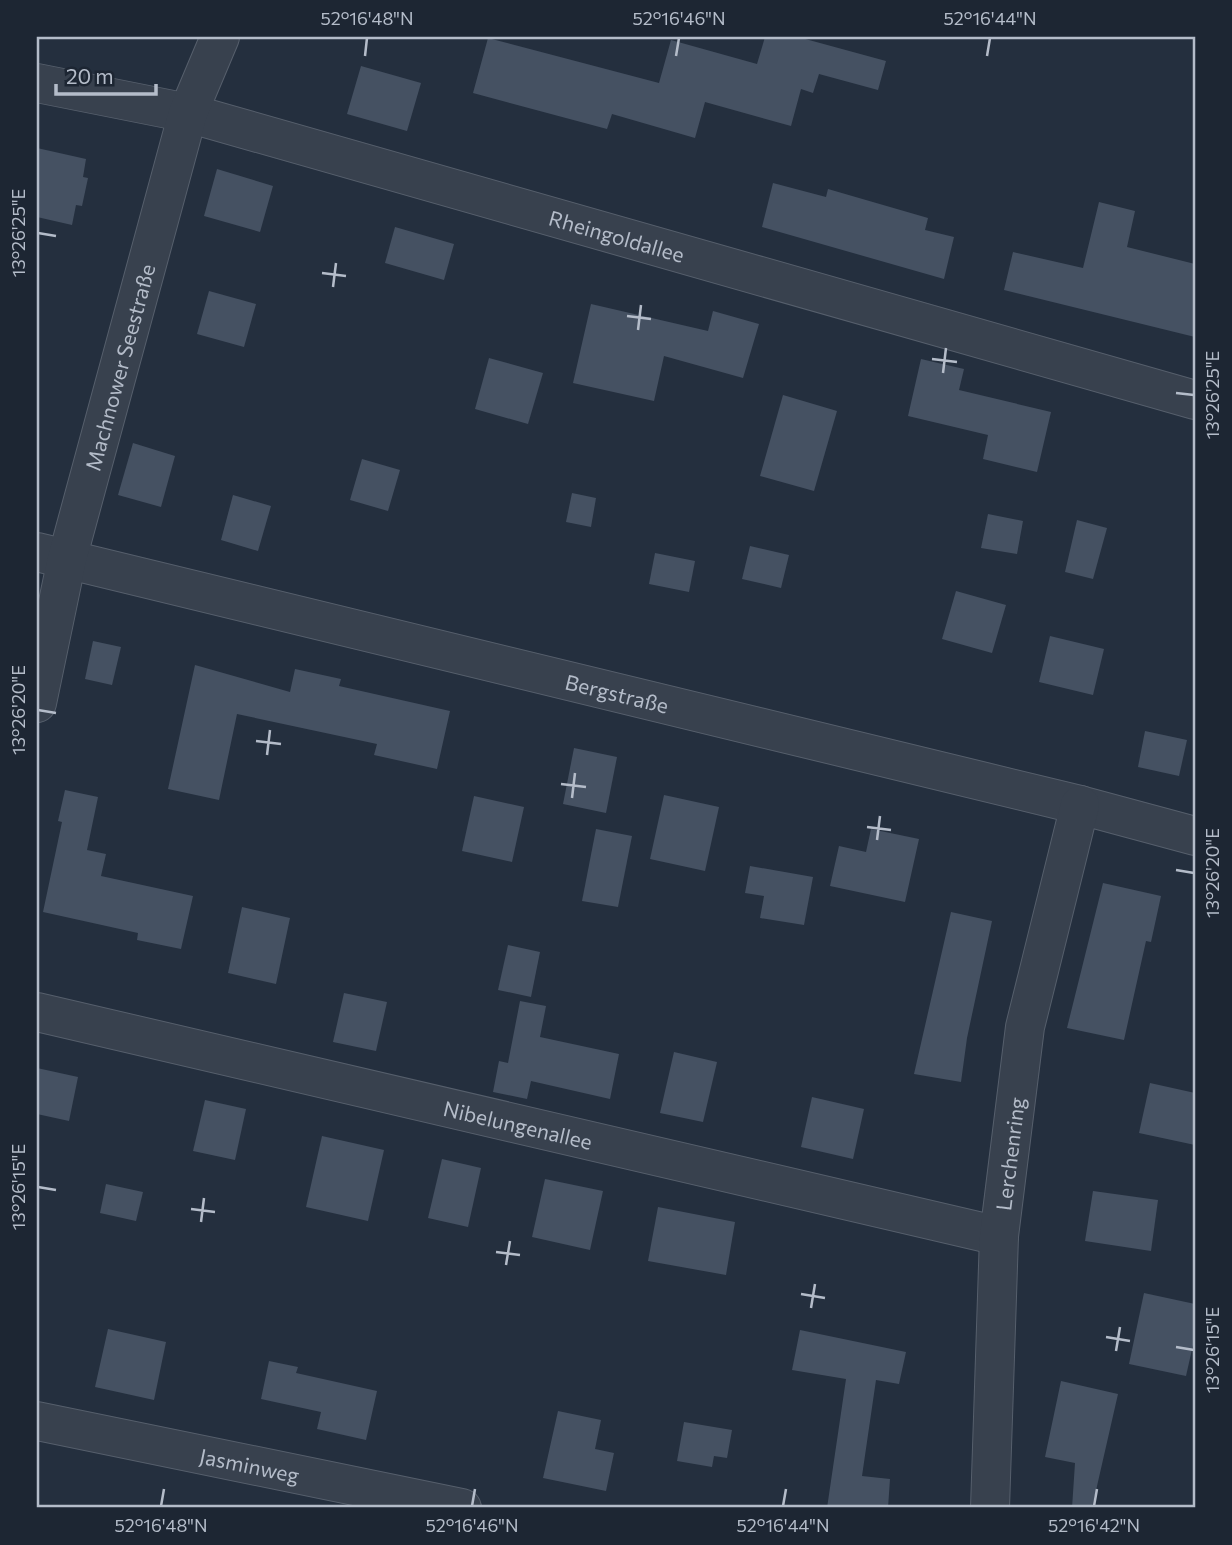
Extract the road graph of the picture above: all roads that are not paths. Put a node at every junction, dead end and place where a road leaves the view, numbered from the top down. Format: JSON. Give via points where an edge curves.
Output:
{"nodes":[{"id":1,"x":220,"y":37,"type":"edge"},
{"id":2,"x":37,"y":83,"type":"edge"},
{"id":3,"x":188,"y":113,"type":"junction"},
{"id":4,"x":1195,"y":400,"type":"edge"},
{"id":5,"x":52,"y":556,"type":"edge"},
{"id":6,"x":37,"y":703,"type":"edge"},
{"id":7,"x":1080,"y":805,"type":"junction"},
{"id":8,"x":1195,"y":836,"type":"edge"},
{"id":9,"x":37,"y":1012,"type":"edge"},
{"id":10,"x":999,"y":1236,"type":"junction"},
{"id":11,"x":37,"y":1421,"type":"edge"},
{"id":12,"x":462,"y":1508,"type":"edge"},
{"id":13,"x":990,"y":1508,"type":"edge"}],
"edges":[{"from":1,"to":3,"type":"street","name":"Machnower Seestraße"},
{"from":2,"to":3,"type":"street","name":"Rheingoldallee"},
{"from":3,"to":4,"type":"street","name":"Rheingoldallee"},
{"from":3,"to":5,"type":"street","name":"Machnower Seestraße"},
{"from":5,"to":6,"type":"street","name":"Machnower Seestraße"},
{"from":5,"to":7,"type":"street","name":"Bergstraße"},
{"from":7,"to":8,"type":"street","name":"Bergstraße"},
{"from":7,"to":10,"type":"street","name":"Lerchenring","via":[[1025,1027]]},
{"from":9,"to":10,"type":"street","name":"Nibelungenallee"},
{"from":10,"to":13,"type":"street","name":"Lerchenring"},
{"from":11,"to":12,"type":"street","name":"Jasminweg"}]}
